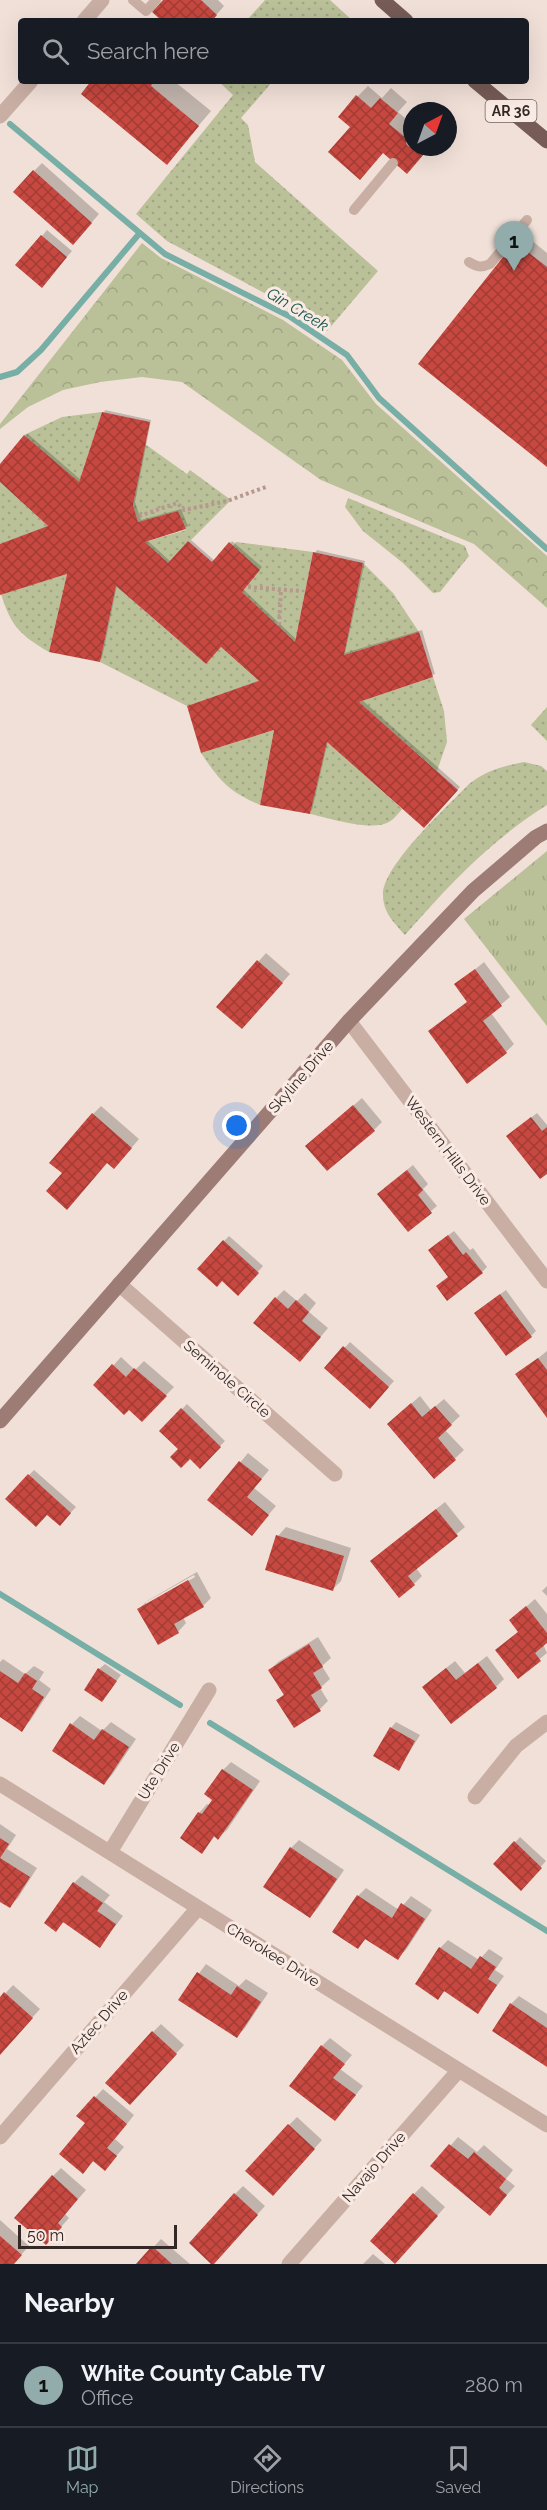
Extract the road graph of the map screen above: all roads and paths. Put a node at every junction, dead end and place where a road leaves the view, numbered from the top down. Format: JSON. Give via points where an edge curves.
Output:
{"nodes":[{"id":1,"x":102,"y":0,"type":"edge"},
{"id":2,"x":134,"y":0,"type":"edge"},
{"id":3,"x":156,"y":0,"type":"edge"},
{"id":4,"x":382,"y":0,"type":"edge"},
{"id":5,"x":87,"y":18,"type":"edge"},
{"id":6,"x":403,"y":18,"type":"edge"},
{"id":7,"x":28,"y":84,"type":"edge"},
{"id":8,"x":479,"y":84,"type":"edge"},
{"id":9,"x":0,"y":116,"type":"edge"},
{"id":10,"x":547,"y":141,"type":"edge"},
{"id":11,"x":393,"y":163,"type":"dead end"},
{"id":12,"x":354,"y":210,"type":"dead end"},
{"id":13,"x":527,"y":220,"type":"dead end"},
{"id":14,"x":469,"y":262,"type":"dead end"},
{"id":15,"x":266,"y":487,"type":"dead end"},
{"id":16,"x":139,"y":516,"type":"dead end"},
{"id":17,"x":248,"y":587,"type":"dead end"},
{"id":18,"x":281,"y":590,"type":"junction"},
{"id":19,"x":301,"y":591,"type":"dead end"},
{"id":20,"x":279,"y":626,"type":"dead end"},
{"id":21,"x":547,"y":831,"type":"edge"},
{"id":22,"x":349,"y":1022,"type":"junction"},
{"id":23,"x":547,"y":1281,"type":"edge"},
{"id":24,"x":119,"y":1284,"type":"junction"},
{"id":25,"x":0,"y":1421,"type":"edge"},
{"id":26,"x":334,"y":1474,"type":"dead end"},
{"id":27,"x":209,"y":1690,"type":"dead end"},
{"id":28,"x":547,"y":1722,"type":"edge"},
{"id":29,"x":0,"y":1784,"type":"edge"},
{"id":30,"x":475,"y":1797,"type":"dead end"},
{"id":31,"x":110,"y":1852,"type":"junction"},
{"id":32,"x":198,"y":1908,"type":"junction"},
{"id":33,"x":459,"y":2070,"type":"junction"},
{"id":34,"x":547,"y":2125,"type":"edge"},
{"id":35,"x":0,"y":2137,"type":"edge"},
{"id":36,"x":289,"y":2264,"type":"edge"}],
"edges":[{"from":1,"to":5,"type":"street"},
{"from":2,"to":3,"type":"lane","via":[[146,11]]},
{"from":4,"to":6,"type":"main road"},
{"from":7,"to":9,"type":"street"},
{"from":8,"to":10,"type":"main road","number":"AR 36"},
{"from":11,"to":12,"type":"lane"},
{"from":13,"to":14,"type":"lane","via":[[490,264],[476,267]]},
{"from":15,"to":16,"type":"path","via":[[226,501],[184,510],[177,503]]},
{"from":17,"to":18,"type":"path"},
{"from":18,"to":19,"type":"path"},
{"from":18,"to":20,"type":"path"},
{"from":21,"to":22,"type":"street","name":"Skyline Drive","via":[[473,891]]},
{"from":22,"to":23,"type":"street","name":"Western Hills Drive"},
{"from":22,"to":24,"type":"street","name":"Skyline Drive"},
{"from":24,"to":25,"type":"street","name":"Skyline Drive"},
{"from":24,"to":26,"type":"street","name":"Seminole Circle"},
{"from":27,"to":31,"type":"street","name":"Ute Drive"},
{"from":28,"to":30,"type":"street","via":[[516,1746]]},
{"from":29,"to":31,"type":"street","name":"Cherokee Drive"},
{"from":31,"to":32,"type":"street","name":"Cherokee Drive"},
{"from":32,"to":33,"type":"street","name":"Cherokee Drive"},
{"from":32,"to":35,"type":"street","name":"Aztec Drive"},
{"from":33,"to":34,"type":"street","name":"Cherokee Drive"},
{"from":33,"to":36,"type":"street","name":"Navajo Drive"}]}
